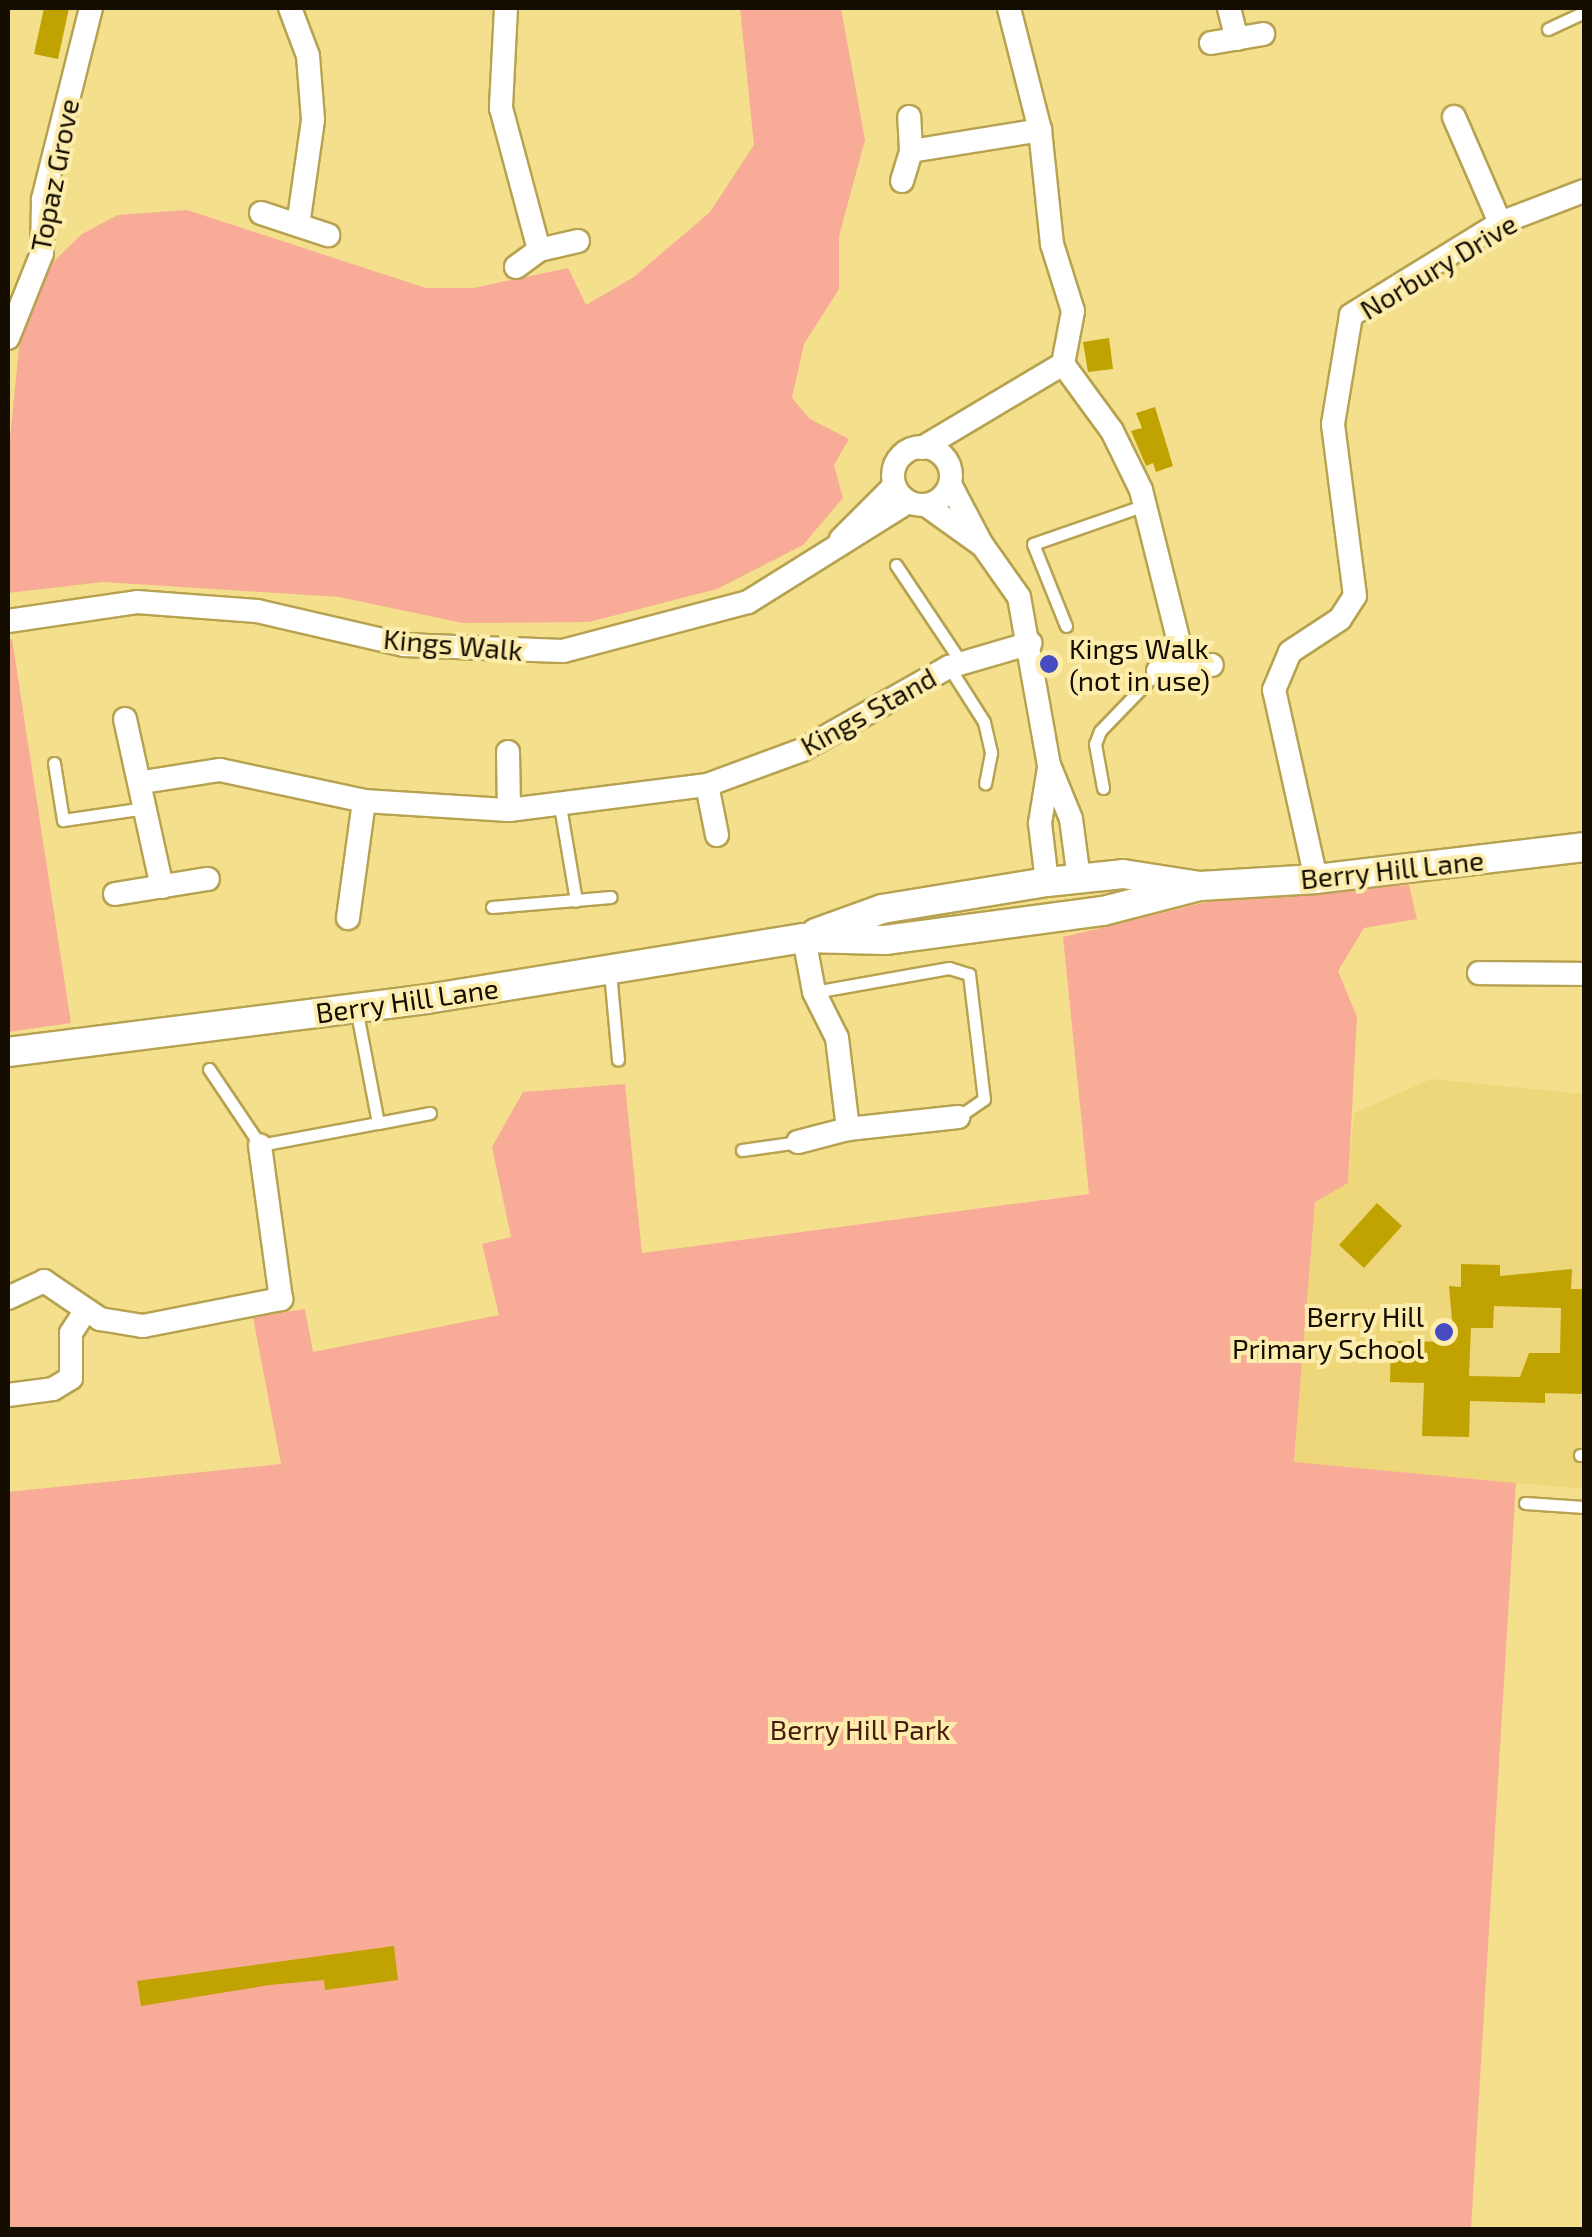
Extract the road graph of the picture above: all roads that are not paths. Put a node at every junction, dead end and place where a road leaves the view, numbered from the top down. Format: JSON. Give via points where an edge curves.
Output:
{"nodes":[{"id":1,"x":91,"y":8,"type":"edge"},
{"id":2,"x":290,"y":8,"type":"edge"},
{"id":3,"x":506,"y":8,"type":"edge"},
{"id":4,"x":1009,"y":8,"type":"edge"},
{"id":5,"x":1230,"y":8,"type":"edge"},
{"id":6,"x":1584,"y":12,"type":"edge"},
{"id":7,"x":1548,"y":28,"type":"dead end"},
{"id":8,"x":1263,"y":34,"type":"dead end"},
{"id":9,"x":1237,"y":39,"type":"junction"},
{"id":10,"x":1211,"y":43,"type":"dead end"},
{"id":11,"x":909,"y":117,"type":"dead end"},
{"id":12,"x":1454,"y":117,"type":"dead end"},
{"id":13,"x":1040,"y":130,"type":"junction"},
{"id":14,"x":911,"y":152,"type":"junction"},
{"id":15,"x":902,"y":181,"type":"dead end"},
{"id":16,"x":1584,"y":191,"type":"edge"},
{"id":17,"x":262,"y":214,"type":"dead end"},
{"id":18,"x":1500,"y":222,"type":"junction"},
{"id":19,"x":298,"y":226,"type":"junction"},
{"id":20,"x":328,"y":235,"type":"dead end"},
{"id":21,"x":578,"y":241,"type":"dead end"},
{"id":22,"x":539,"y":250,"type":"junction"},
{"id":23,"x":516,"y":267,"type":"dead end"},
{"id":24,"x":8,"y":322,"type":"edge"},
{"id":25,"x":8,"y":338,"type":"edge"},
{"id":26,"x":1064,"y":364,"type":"junction"},
{"id":27,"x":990,"y":413,"type":"junction"},
{"id":28,"x":922,"y":448,"type":"junction"},
{"id":29,"x":949,"y":474,"type":"junction"},
{"id":30,"x":909,"y":498,"type":"junction"},
{"id":31,"x":1145,"y":505,"type":"junction"},
{"id":32,"x":983,"y":546,"type":"junction"},
{"id":33,"x":896,"y":566,"type":"dead end"},
{"id":34,"x":8,"y":621,"type":"edge"},
{"id":35,"x":1066,"y":626,"type":"dead end"},
{"id":36,"x":1032,"y":643,"type":"junction"},
{"id":37,"x":955,"y":664,"type":"junction"},
{"id":38,"x":1212,"y":665,"type":"dead end"},
{"id":39,"x":1185,"y":667,"type":"junction"},
{"id":40,"x":1158,"y":671,"type":"joint"},
{"id":41,"x":125,"y":719,"type":"dead end"},
{"id":42,"x":508,"y":752,"type":"dead end"},
{"id":43,"x":54,"y":762,"type":"dead end"},
{"id":44,"x":1049,"y":765,"type":"junction"},
{"id":45,"x":143,"y":782,"type":"junction"},
{"id":46,"x":985,"y":782,"type":"dead end"},
{"id":47,"x":707,"y":785,"type":"junction"},
{"id":48,"x":1103,"y":788,"type":"dead end"},
{"id":49,"x":364,"y":801,"type":"junction"},
{"id":50,"x":560,"y":806,"type":"junction"},
{"id":51,"x":148,"y":808,"type":"junction"},
{"id":52,"x":509,"y":810,"type":"junction"},
{"id":53,"x":717,"y":835,"type":"dead end"},
{"id":54,"x":1584,"y":847,"type":"edge"},
{"id":55,"x":208,"y":879,"type":"dead end"},
{"id":56,"x":1316,"y":879,"type":"junction"},
{"id":57,"x":1047,"y":882,"type":"junction"},
{"id":58,"x":162,"y":887,"type":"junction"},
{"id":59,"x":116,"y":894,"type":"dead end"},
{"id":60,"x":612,"y":897,"type":"dead end"},
{"id":61,"x":1074,"y":898,"type":"junction"},
{"id":62,"x":576,"y":901,"type":"junction"},
{"id":63,"x":492,"y":908,"type":"dead end"},
{"id":64,"x":348,"y":918,"type":"dead end"},
{"id":65,"x":804,"y":938,"type":"junction"},
{"id":66,"x":610,"y":972,"type":"junction"},
{"id":67,"x":1479,"y":973,"type":"dead end"},
{"id":68,"x":1584,"y":974,"type":"edge"},
{"id":69,"x":814,"y":992,"type":"junction"},
{"id":70,"x":356,"y":1008,"type":"junction"},
{"id":71,"x":8,"y":1052,"type":"edge"},
{"id":72,"x":618,"y":1060,"type":"dead end"},
{"id":73,"x":209,"y":1069,"type":"dead end"},
{"id":74,"x":430,"y":1113,"type":"dead end"},
{"id":75,"x":958,"y":1116,"type":"joint"},
{"id":76,"x":378,"y":1123,"type":"junction"},
{"id":77,"x":848,"y":1129,"type":"junction"},
{"id":78,"x":798,"y":1142,"type":"joint"},
{"id":79,"x":260,"y":1145,"type":"junction"},
{"id":80,"x":742,"y":1150,"type":"dead end"},
{"id":81,"x":8,"y":1298,"type":"edge"},
{"id":82,"x":86,"y":1310,"type":"junction"},
{"id":83,"x":8,"y":1394,"type":"edge"},
{"id":84,"x":1524,"y":1503,"type":"dead end"},
{"id":85,"x":1584,"y":1507,"type":"edge"}],
"edges":[{"from":1,"to":24,"type":"street","name":"Topaz Grove","via":[[43,199],[42,253]]},
{"from":2,"to":19,"type":"street","via":[[308,56],[313,120]]},
{"from":3,"to":22,"type":"street","via":[[501,108]]},
{"from":4,"to":13,"type":"street"},
{"from":5,"to":9,"type":"street"},
{"from":6,"to":7,"type":"lane"},
{"from":8,"to":9,"type":"street"},
{"from":9,"to":10,"type":"street"},
{"from":11,"to":14,"type":"street"},
{"from":12,"to":18,"type":"street"},
{"from":13,"to":14,"type":"street"},
{"from":13,"to":26,"type":"street","via":[[1052,244],[1072,311]]},
{"from":14,"to":15,"type":"street"},
{"from":16,"to":18,"type":"street","name":"Norbury Drive"},
{"from":17,"to":19,"type":"street"},
{"from":18,"to":56,"type":"street","name":"Norbury Drive","via":[[1351,315],[1332,424],[1355,596],[1340,620],[1290,652],[1274,690]]},
{"from":19,"to":20,"type":"street"},
{"from":21,"to":22,"type":"street"},
{"from":22,"to":23,"type":"street"},
{"from":24,"to":25,"type":"street","name":"Topaz Grove"},
{"from":26,"to":27,"type":"street"},
{"from":26,"to":31,"type":"street","via":[[1112,431]]},
{"from":27,"to":28,"type":"street"},
{"from":27,"to":29,"type":"street","name":"Kings Walk"},
{"from":28,"to":29,"type":"street"},
{"from":28,"to":30,"type":"street","via":[[895,464]]},
{"from":29,"to":30,"type":"street","name":"Kings Walk"},
{"from":29,"to":32,"type":"street"},
{"from":30,"to":32,"type":"street"},
{"from":30,"to":34,"type":"street","name":"Kings Walk","via":[[748,602],[562,651],[404,645],[257,611],[137,602]]},
{"from":31,"to":35,"type":"lane","via":[[1033,544]]},
{"from":31,"to":39,"type":"street"},
{"from":32,"to":36,"type":"street","via":[[1019,596]]},
{"from":33,"to":37,"type":"lane"},
{"from":36,"to":37,"type":"street","name":"Kings Stand"},
{"from":36,"to":44,"type":"street"},
{"from":37,"to":46,"type":"lane","via":[[984,722],[991,754]]},
{"from":37,"to":47,"type":"street","name":"Kings Stand","via":[[834,734]]},
{"from":38,"to":39,"type":"street"},
{"from":39,"to":40,"type":"street"},
{"from":40,"to":48,"type":"lane","via":[[1100,731],[1095,744]]},
{"from":41,"to":45,"type":"street"},
{"from":42,"to":52,"type":"street"},
{"from":43,"to":51,"type":"lane","via":[[64,820]]},
{"from":44,"to":57,"type":"street","via":[[1040,823]]},
{"from":44,"to":61,"type":"street","via":[[1071,819]]},
{"from":45,"to":49,"type":"street","name":"Kings Stand","via":[[220,770]]},
{"from":45,"to":51,"type":"street"},
{"from":47,"to":50,"type":"street","name":"Kings Stand"},
{"from":47,"to":53,"type":"street"},
{"from":49,"to":52,"type":"street","name":"Kings Stand"},
{"from":49,"to":64,"type":"street"},
{"from":50,"to":52,"type":"street","name":"Kings Stand"},
{"from":50,"to":62,"type":"lane"},
{"from":51,"to":58,"type":"street"},
{"from":54,"to":56,"type":"street","name":"Berry Hill Lane"},
{"from":55,"to":58,"type":"street"},
{"from":56,"to":61,"type":"street","name":"Berry Hill Lane"},
{"from":57,"to":61,"type":"street","name":"Berry Hill Lane"},
{"from":57,"to":65,"type":"street","name":"Berry Hill Lane","via":[[882,909]]},
{"from":58,"to":59,"type":"street"},
{"from":60,"to":62,"type":"lane"},
{"from":61,"to":65,"type":"street","name":"Berry Hill Lane","via":[[885,940]]},
{"from":62,"to":63,"type":"lane"},
{"from":65,"to":66,"type":"street","name":"Berry Hill Lane"},
{"from":65,"to":69,"type":"street"},
{"from":66,"to":70,"type":"street","name":"Berry Hill Lane"},
{"from":66,"to":72,"type":"lane"},
{"from":67,"to":68,"type":"street"},
{"from":69,"to":75,"type":"lane","via":[[949,968],[969,974],[984,1100]]},
{"from":69,"to":77,"type":"street","via":[[837,1038]]},
{"from":70,"to":71,"type":"street","name":"Berry Hill Lane"},
{"from":70,"to":76,"type":"lane"},
{"from":73,"to":79,"type":"lane"},
{"from":74,"to":76,"type":"lane"},
{"from":75,"to":77,"type":"street"},
{"from":76,"to":79,"type":"lane"},
{"from":77,"to":78,"type":"street"},
{"from":78,"to":80,"type":"lane"},
{"from":79,"to":82,"type":"street","via":[[280,1299],[143,1326]]},
{"from":81,"to":82,"type":"street","via":[[44,1282]]},
{"from":82,"to":83,"type":"street","via":[[71,1333],[71,1378],[53,1389]]},
{"from":84,"to":85,"type":"lane"}]}
